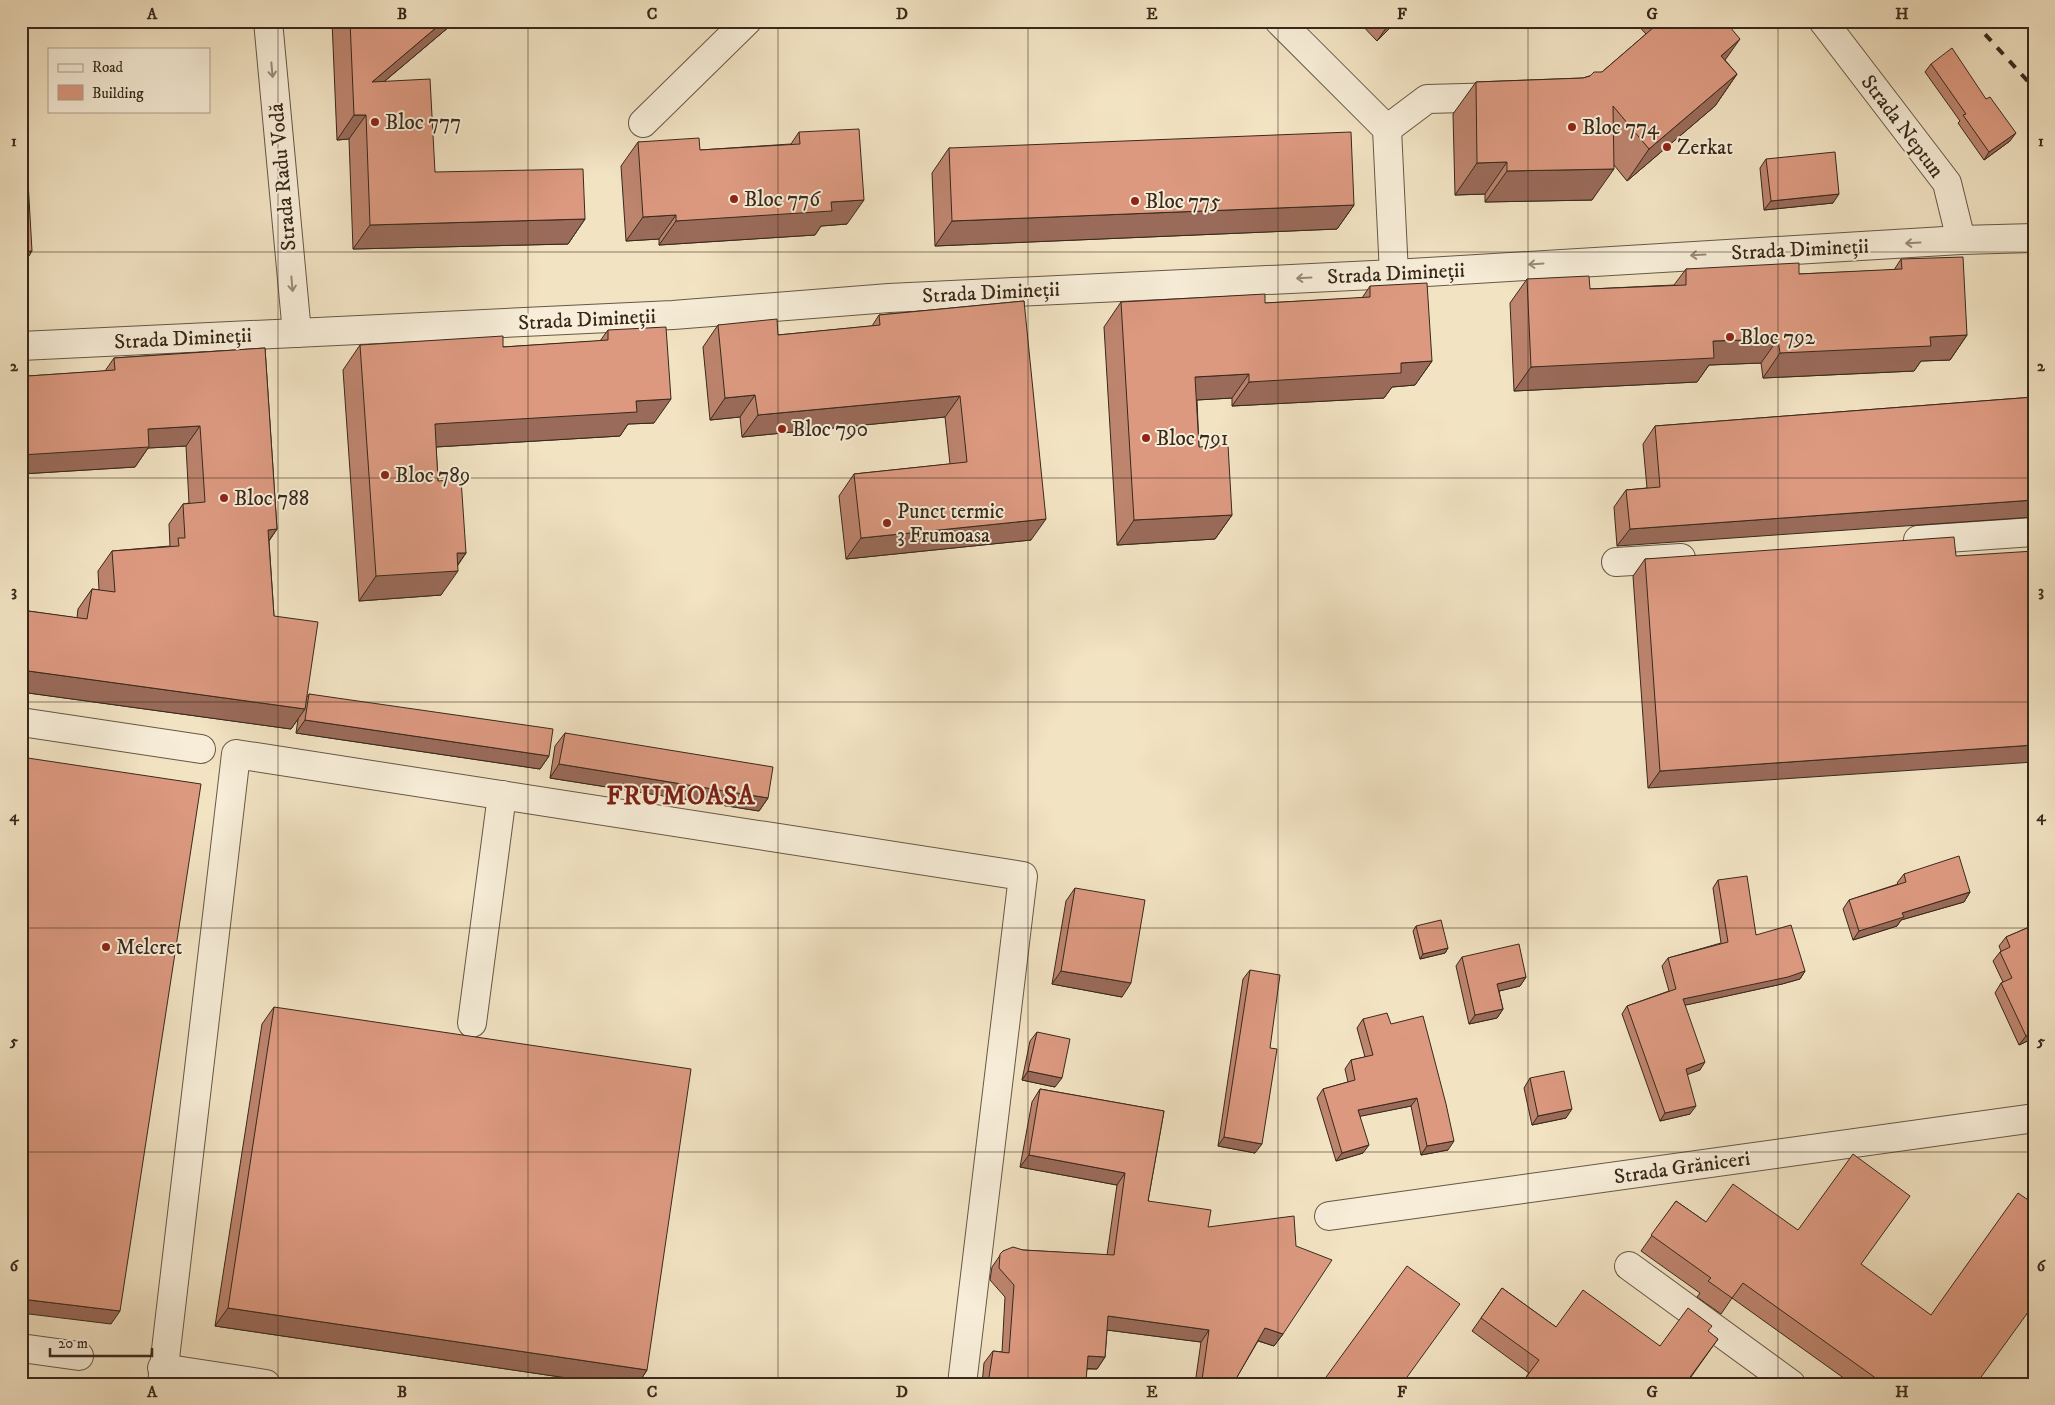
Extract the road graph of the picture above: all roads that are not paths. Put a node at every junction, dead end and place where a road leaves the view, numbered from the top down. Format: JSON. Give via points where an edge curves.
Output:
{"nodes":[{"id":1,"x":268,"y":21,"type":"edge"},
{"id":2,"x":747,"y":21,"type":"edge"},
{"id":3,"x":1279,"y":21,"type":"edge"},
{"id":4,"x":1823,"y":21,"type":"edge"},
{"id":5,"x":1522,"y":96,"type":"edge"},
{"id":6,"x":643,"y":123,"type":"dead end"},
{"id":7,"x":1387,"y":129,"type":"junction"},
{"id":8,"x":2034,"y":238,"type":"edge"},
{"id":9,"x":1961,"y":240,"type":"junction"},
{"id":10,"x":1394,"y":274,"type":"junction"},
{"id":11,"x":297,"y":333,"type":"junction"},
{"id":12,"x":21,"y":346,"type":"edge"},
{"id":13,"x":2034,"y":532,"type":"edge"},
{"id":14,"x":1894,"y":542,"type":"edge"},
{"id":15,"x":1705,"y":556,"type":"edge"},
{"id":16,"x":1616,"y":562,"type":"dead end"},
{"id":17,"x":21,"y":722,"type":"edge"},
{"id":18,"x":201,"y":749,"type":"dead end"},
{"id":19,"x":502,"y":795,"type":"junction"},
{"id":20,"x":472,"y":1023,"type":"dead end"},
{"id":21,"x":2034,"y":1118,"type":"edge"},
{"id":22,"x":1329,"y":1216,"type":"dead end"},
{"id":23,"x":1629,"y":1266,"type":"dead end"},
{"id":24,"x":21,"y":1348,"type":"edge"},
{"id":25,"x":79,"y":1356,"type":"dead end"},
{"id":26,"x":162,"y":1376,"type":"edge"},
{"id":27,"x":266,"y":1384,"type":"edge"},
{"id":28,"x":962,"y":1384,"type":"edge"},
{"id":29,"x":1791,"y":1384,"type":"edge"}],
"edges":[{"from":1,"to":11,"type":"street","name":"Strada Radu Vodă","one_way":true},
{"from":2,"to":6,"type":"street"},
{"from":3,"to":7,"type":"street"},
{"from":4,"to":9,"type":"street","name":"Strada Neptun","via":[[1947,183]]},
{"from":5,"to":7,"type":"street","via":[[1427,99]]},
{"from":7,"to":10,"type":"street"},
{"from":8,"to":9,"type":"street"},
{"from":9,"to":10,"type":"street","name":"Strada Dimineții","one_way":true},
{"from":10,"to":11,"type":"street","name":"Strada Dimineții","one_way":true,"via":[[889,298],[673,315]]},
{"from":11,"to":12,"type":"street","name":"Strada Dimineții"},
{"from":13,"to":14,"type":"street"},
{"from":15,"to":16,"type":"street"},
{"from":17,"to":18,"type":"street"},
{"from":19,"to":20,"type":"street"},
{"from":19,"to":26,"type":"street","via":[[236,754]]},
{"from":19,"to":28,"type":"street","via":[[1023,876]]},
{"from":21,"to":22,"type":"street","name":"Strada Grăniceri"},
{"from":23,"to":29,"type":"street"},
{"from":24,"to":25,"type":"street"},
{"from":26,"to":27,"type":"street"}]}
